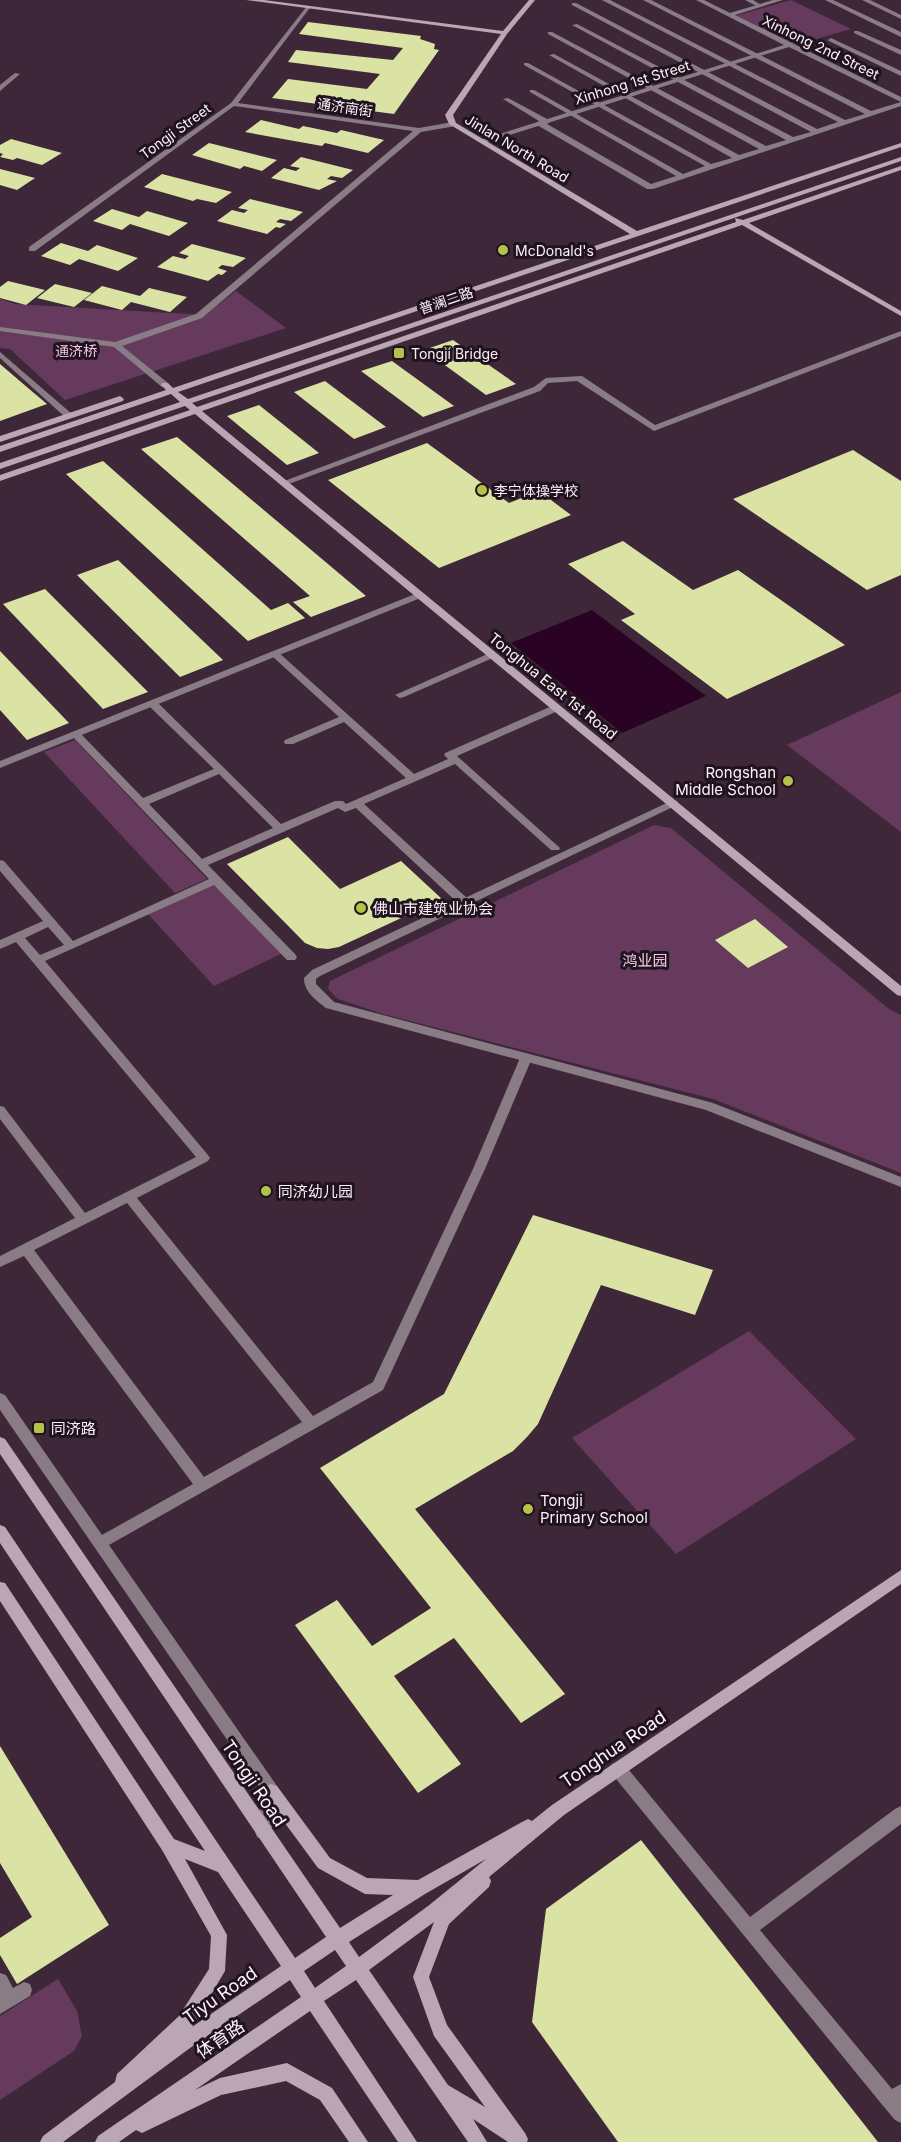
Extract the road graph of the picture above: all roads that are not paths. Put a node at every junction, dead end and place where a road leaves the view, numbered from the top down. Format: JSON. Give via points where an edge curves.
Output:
{"nodes":[{"id":1,"x":249,"y":0,"type":"edge"},
{"id":2,"x":532,"y":0,"type":"edge"},
{"id":3,"x":605,"y":0,"type":"edge"},
{"id":4,"x":646,"y":0,"type":"edge"},
{"id":5,"x":699,"y":0,"type":"edge"},
{"id":6,"x":748,"y":0,"type":"edge"},
{"id":7,"x":780,"y":0,"type":"edge"},
{"id":8,"x":828,"y":0,"type":"edge"},
{"id":9,"x":865,"y":0,"type":"edge"},
{"id":10,"x":574,"y":4,"type":"dead end"},
{"id":11,"x":760,"y":6,"type":"junction"},
{"id":12,"x":308,"y":8,"type":"junction"},
{"id":13,"x":729,"y":15,"type":"junction"},
{"id":14,"x":901,"y":17,"type":"edge"},
{"id":15,"x":575,"y":25,"type":"dead end"},
{"id":16,"x":856,"y":32,"type":"dead end"},
{"id":17,"x":505,"y":33,"type":"junction"},
{"id":18,"x":550,"y":33,"type":"dead end"},
{"id":19,"x":901,"y":34,"type":"edge"},
{"id":20,"x":831,"y":40,"type":"dead end"},
{"id":21,"x":789,"y":45,"type":"junction"},
{"id":22,"x":901,"y":53,"type":"edge"},
{"id":23,"x":757,"y":55,"type":"junction"},
{"id":24,"x":552,"y":56,"type":"dead end"},
{"id":25,"x":526,"y":64,"type":"dead end"},
{"id":26,"x":730,"y":64,"type":"junction"},
{"id":27,"x":703,"y":72,"type":"junction"},
{"id":28,"x":17,"y":74,"type":"dead end"},
{"id":29,"x":901,"y":74,"type":"edge"},
{"id":30,"x":679,"y":80,"type":"junction"},
{"id":31,"x":653,"y":88,"type":"junction"},
{"id":32,"x":0,"y":89,"type":"edge"},
{"id":33,"x":532,"y":90,"type":"dead end"},
{"id":34,"x":627,"y":96,"type":"junction"},
{"id":35,"x":506,"y":99,"type":"dead end"},
{"id":36,"x":901,"y":102,"type":"edge"},
{"id":37,"x":233,"y":104,"type":"junction"},
{"id":38,"x":600,"y":105,"type":"junction"},
{"id":39,"x":572,"y":113,"type":"junction"},
{"id":40,"x":871,"y":114,"type":"junction"},
{"id":41,"x":543,"y":123,"type":"junction"},
{"id":42,"x":845,"y":123,"type":"junction"},
{"id":43,"x":453,"y":124,"type":"junction"},
{"id":44,"x":419,"y":130,"type":"junction"},
{"id":45,"x":817,"y":132,"type":"junction"},
{"id":46,"x":901,"y":138,"type":"edge"},
{"id":47,"x":792,"y":140,"type":"junction"},
{"id":48,"x":481,"y":141,"type":"junction"},
{"id":49,"x":901,"y":145,"type":"edge"},
{"id":50,"x":765,"y":149,"type":"junction"},
{"id":51,"x":738,"y":158,"type":"junction"},
{"id":52,"x":901,"y":159,"type":"edge"},
{"id":53,"x":711,"y":167,"type":"junction"},
{"id":54,"x":901,"y":168,"type":"edge"},
{"id":55,"x":682,"y":176,"type":"junction"},
{"id":56,"x":732,"y":216,"type":"junction"},
{"id":57,"x":743,"y":222,"type":"junction"},
{"id":58,"x":632,"y":232,"type":"junction"},
{"id":59,"x":32,"y":249,"type":"dead end"},
{"id":60,"x":901,"y":314,"type":"edge"},
{"id":61,"x":0,"y":329,"type":"edge"},
{"id":62,"x":901,"y":333,"type":"edge"},
{"id":63,"x":116,"y":345,"type":"junction"},
{"id":64,"x":0,"y":354,"type":"edge"},
{"id":65,"x":169,"y":388,"type":"junction"},
{"id":66,"x":186,"y":403,"type":"junction"},
{"id":67,"x":196,"y":411,"type":"junction"},
{"id":68,"x":69,"y":416,"type":"junction"},
{"id":69,"x":0,"y":439,"type":"edge"},
{"id":70,"x":0,"y":449,"type":"edge"},
{"id":71,"x":0,"y":466,"type":"edge"},
{"id":72,"x":0,"y":478,"type":"edge"},
{"id":73,"x":283,"y":483,"type":"junction"},
{"id":74,"x":420,"y":595,"type":"junction"},
{"id":75,"x":275,"y":654,"type":"junction"},
{"id":76,"x":492,"y":655,"type":"junction"},
{"id":77,"x":400,"y":695,"type":"dead end"},
{"id":78,"x":153,"y":704,"type":"junction"},
{"id":79,"x":556,"y":708,"type":"junction"},
{"id":80,"x":345,"y":718,"type":"junction"},
{"id":81,"x":76,"y":735,"type":"junction"},
{"id":82,"x":289,"y":742,"type":"dead end"},
{"id":83,"x":456,"y":760,"type":"junction"},
{"id":84,"x":0,"y":765,"type":"edge"},
{"id":85,"x":221,"y":770,"type":"junction"},
{"id":86,"x":412,"y":779,"type":"junction"},
{"id":87,"x":142,"y":803,"type":"junction"},
{"id":88,"x":357,"y":803,"type":"junction"},
{"id":89,"x":673,"y":803,"type":"junction"},
{"id":90,"x":280,"y":829,"type":"junction"},
{"id":91,"x":555,"y":848,"type":"dead end"},
{"id":92,"x":0,"y":864,"type":"edge"},
{"id":93,"x":200,"y":864,"type":"junction"},
{"id":94,"x":216,"y":880,"type":"junction"},
{"id":95,"x":464,"y":902,"type":"junction"},
{"id":96,"x":51,"y":922,"type":"junction"},
{"id":97,"x":18,"y":937,"type":"junction"},
{"id":98,"x":0,"y":945,"type":"edge"},
{"id":99,"x":70,"y":946,"type":"junction"},
{"id":100,"x":291,"y":957,"type":"dead end"},
{"id":101,"x":38,"y":960,"type":"junction"},
{"id":102,"x":901,"y":992,"type":"edge"},
{"id":103,"x":526,"y":1058,"type":"junction"},
{"id":104,"x":0,"y":1110,"type":"edge"},
{"id":105,"x":901,"y":1182,"type":"edge"},
{"id":106,"x":129,"y":1196,"type":"junction"},
{"id":107,"x":83,"y":1219,"type":"junction"},
{"id":108,"x":26,"y":1249,"type":"junction"},
{"id":109,"x":0,"y":1262,"type":"edge"},
{"id":110,"x":0,"y":1400,"type":"edge"},
{"id":111,"x":311,"y":1424,"type":"junction"},
{"id":112,"x":0,"y":1443,"type":"edge"},
{"id":113,"x":202,"y":1485,"type":"junction"},
{"id":114,"x":0,"y":1531,"type":"edge"},
{"id":115,"x":100,"y":1543,"type":"junction"},
{"id":116,"x":901,"y":1576,"type":"edge"},
{"id":117,"x":0,"y":1588,"type":"edge"},
{"id":118,"x":618,"y":1769,"type":"junction"},
{"id":119,"x":271,"y":1791,"type":"junction"},
{"id":120,"x":558,"y":1810,"type":"junction"},
{"id":121,"x":901,"y":1814,"type":"edge"},
{"id":122,"x":263,"y":1832,"type":"junction"},
{"id":123,"x":168,"y":1845,"type":"junction"},
{"id":124,"x":223,"y":1866,"type":"junction"},
{"id":125,"x":419,"y":1888,"type":"junction"},
{"id":126,"x":749,"y":1928,"type":"junction"},
{"id":127,"x":337,"y":1938,"type":"junction"},
{"id":128,"x":293,"y":1968,"type":"junction"},
{"id":129,"x":358,"y":1968,"type":"junction"},
{"id":130,"x":0,"y":1981,"type":"edge"},
{"id":131,"x":12,"y":1998,"type":"edge"},
{"id":132,"x":313,"y":1999,"type":"junction"},
{"id":133,"x":441,"y":2088,"type":"junction"},
{"id":134,"x":898,"y":2102,"type":"edge"},
{"id":135,"x":89,"y":2111,"type":"junction"},
{"id":136,"x":395,"y":2122,"type":"junction"},
{"id":137,"x":106,"y":2141,"type":"edge"},
{"id":138,"x":520,"y":2141,"type":"edge"},
{"id":139,"x":49,"y":2142,"type":"edge"},
{"id":140,"x":359,"y":2142,"type":"edge"},
{"id":141,"x":399,"y":2142,"type":"edge"},
{"id":142,"x":408,"y":2142,"type":"edge"},
{"id":143,"x":478,"y":2142,"type":"edge"}],
"edges":[{"from":1,"to":12,"type":"main road"},
{"from":2,"to":17,"type":"main road","name":"Jinlan North Road"},
{"from":3,"to":26,"type":"street"},
{"from":4,"to":23,"type":"street"},
{"from":5,"to":13,"type":"street","name":"Xinhong 2nd Street"},
{"from":6,"to":11,"type":"street"},
{"from":7,"to":11,"type":"street"},
{"from":8,"to":19,"type":"street"},
{"from":9,"to":14,"type":"street"},
{"from":10,"to":27,"type":"street"},
{"from":11,"to":13,"type":"street"},
{"from":12,"to":17,"type":"main road"},
{"from":12,"to":37,"type":"street","name":"Tongji Street"},
{"from":13,"to":21,"type":"street","name":"Xinhong 2nd Street"},
{"from":15,"to":30,"type":"street"},
{"from":16,"to":22,"type":"street"},
{"from":17,"to":43,"type":"main road","name":"Jinlan North Road","via":[[449,115]]},
{"from":18,"to":31,"type":"street"},
{"from":20,"to":29,"type":"street"},
{"from":21,"to":23,"type":"street","name":"Xinhong 1st Street"},
{"from":21,"to":36,"type":"street","name":"Xinhong 2nd Street"},
{"from":23,"to":26,"type":"street","name":"Xinhong 1st Street"},
{"from":23,"to":40,"type":"street"},
{"from":24,"to":34,"type":"street"},
{"from":25,"to":38,"type":"street"},
{"from":26,"to":27,"type":"street","name":"Xinhong 1st Street"},
{"from":26,"to":42,"type":"street"},
{"from":27,"to":30,"type":"street","name":"Xinhong 1st Street"},
{"from":27,"to":45,"type":"street"},
{"from":28,"to":32,"type":"street"},
{"from":30,"to":31,"type":"street","name":"Xinhong 1st Street"},
{"from":30,"to":47,"type":"street"},
{"from":31,"to":34,"type":"street","name":"Xinhong 1st Street"},
{"from":31,"to":50,"type":"street"},
{"from":33,"to":39,"type":"street"},
{"from":34,"to":38,"type":"street","name":"Xinhong 1st Street"},
{"from":34,"to":51,"type":"street"},
{"from":35,"to":41,"type":"street"},
{"from":36,"to":40,"type":"street"},
{"from":37,"to":44,"type":"street","name":"通济南街"},
{"from":37,"to":59,"type":"street","name":"Tongji Street"},
{"from":38,"to":39,"type":"street","name":"Xinhong 1st Street"},
{"from":38,"to":53,"type":"street"},
{"from":39,"to":41,"type":"street","name":"Xinhong 1st Street"},
{"from":39,"to":55,"type":"street"},
{"from":40,"to":42,"type":"street"},
{"from":41,"to":48,"type":"street","name":"Xinhong 1st Street"},
{"from":41,"to":55,"type":"street","via":[[650,187]]},
{"from":42,"to":45,"type":"street"},
{"from":43,"to":44,"type":"street","name":"通济南街"},
{"from":43,"to":48,"type":"main road","name":"Jinlan North Road"},
{"from":44,"to":63,"type":"street","via":[[199,316]]},
{"from":45,"to":47,"type":"street"},
{"from":46,"to":58,"type":"main road"},
{"from":47,"to":50,"type":"street"},
{"from":48,"to":58,"type":"main road","name":"Jinlan North Road"},
{"from":49,"to":58,"type":"main road","name":"普澜二路"},
{"from":50,"to":51,"type":"street"},
{"from":51,"to":53,"type":"street"},
{"from":52,"to":56,"type":"main road","name":"普澜二路"},
{"from":53,"to":55,"type":"street"},
{"from":54,"to":57,"type":"main road"},
{"from":56,"to":57,"type":"main road"},
{"from":56,"to":66,"type":"main road","name":"普澜二路"},
{"from":57,"to":60,"type":"main road"},
{"from":57,"to":67,"type":"main road"},
{"from":58,"to":65,"type":"main road","name":"普澜二路"},
{"from":61,"to":63,"type":"street"},
{"from":62,"to":73,"type":"street","via":[[654,428],[579,378],[546,381],[537,389]]},
{"from":63,"to":65,"type":"street"},
{"from":64,"to":68,"type":"street"},
{"from":65,"to":66,"type":"main road","name":"Tonghua East 1st Road"},
{"from":65,"to":68,"type":"main road"},
{"from":65,"to":70,"type":"main road","name":"普澜二路"},
{"from":66,"to":67,"type":"main road","name":"Tonghua East 1st Road"},
{"from":66,"to":71,"type":"main road","name":"普澜二路"},
{"from":67,"to":72,"type":"main road"},
{"from":67,"to":73,"type":"main road","name":"Tonghua East 1st Road"},
{"from":68,"to":69,"type":"main road"},
{"from":73,"to":74,"type":"main road","name":"Tonghua East 1st Road"},
{"from":74,"to":75,"type":"street"},
{"from":74,"to":76,"type":"main road","name":"Tonghua East 1st Road"},
{"from":75,"to":78,"type":"street"},
{"from":75,"to":80,"type":"street"},
{"from":76,"to":77,"type":"street"},
{"from":76,"to":79,"type":"main road","name":"Tonghua East 1st Road"},
{"from":78,"to":81,"type":"street"},
{"from":78,"to":85,"type":"street"},
{"from":79,"to":83,"type":"street","via":[[449,754]]},
{"from":79,"to":89,"type":"main road","name":"Tonghua East 1st Road"},
{"from":80,"to":82,"type":"street"},
{"from":80,"to":86,"type":"street"},
{"from":81,"to":84,"type":"street"},
{"from":81,"to":87,"type":"street"},
{"from":83,"to":86,"type":"street"},
{"from":83,"to":91,"type":"street"},
{"from":85,"to":87,"type":"street"},
{"from":85,"to":90,"type":"street"},
{"from":86,"to":88,"type":"street"},
{"from":87,"to":93,"type":"street"},
{"from":88,"to":90,"type":"street","via":[[345,809],[339,803]]},
{"from":88,"to":95,"type":"street"},
{"from":89,"to":95,"type":"street"},
{"from":89,"to":102,"type":"main road","name":"Tonghua East 1st Road"},
{"from":90,"to":93,"type":"street"},
{"from":92,"to":96,"type":"street"},
{"from":93,"to":94,"type":"street"},
{"from":94,"to":99,"type":"street"},
{"from":94,"to":100,"type":"street"},
{"from":95,"to":103,"type":"street","via":[[316,973],[310,978],[310,985],[330,1005]]},
{"from":96,"to":97,"type":"street"},
{"from":96,"to":99,"type":"street"},
{"from":97,"to":98,"type":"street"},
{"from":97,"to":101,"type":"street"},
{"from":99,"to":101,"type":"street"},
{"from":101,"to":106,"type":"street","via":[[204,1158]]},
{"from":103,"to":105,"type":"street","via":[[709,1106]]},
{"from":103,"to":111,"type":"street","via":[[378,1386]]},
{"from":104,"to":107,"type":"street"},
{"from":106,"to":107,"type":"street"},
{"from":106,"to":111,"type":"street"},
{"from":107,"to":108,"type":"street"},
{"from":108,"to":109,"type":"street"},
{"from":108,"to":113,"type":"street"},
{"from":110,"to":115,"type":"street"},
{"from":111,"to":113,"type":"street"},
{"from":112,"to":122,"type":"main road","name":"Tongji Road"},
{"from":113,"to":115,"type":"street"},
{"from":114,"to":124,"type":"main road"},
{"from":115,"to":119,"type":"street"},
{"from":116,"to":118,"type":"main road","name":"Tonghua Road"},
{"from":117,"to":123,"type":"main road"},
{"from":118,"to":120,"type":"main road","name":"Tonghua Road"},
{"from":118,"to":126,"type":"street"},
{"from":119,"to":122,"type":"street"},
{"from":119,"to":125,"type":"main road","via":[[324,1863],[365,1886]]},
{"from":120,"to":125,"type":"main road","name":"Tiyu Road"},
{"from":120,"to":129,"type":"main road","name":"Tonghua Road","via":[[434,1912]]},
{"from":120,"to":138,"type":"main road","via":[[443,1918],[421,1977],[440,2030]]},
{"from":121,"to":126,"type":"street"},
{"from":122,"to":127,"type":"main road","name":"Tongji Road"},
{"from":123,"to":124,"type":"main road"},
{"from":123,"to":135,"type":"main road","via":[[219,1935],[218,1971],[185,2022]]},
{"from":124,"to":128,"type":"main road"},
{"from":125,"to":127,"type":"main road","name":"Tiyu Road"},
{"from":126,"to":134,"type":"street"},
{"from":127,"to":128,"type":"main road","name":"Tiyu Road"},
{"from":127,"to":129,"type":"main road","name":"Tongji Road"},
{"from":128,"to":132,"type":"main road"},
{"from":128,"to":135,"type":"main road","name":"Tiyu Road"},
{"from":129,"to":132,"type":"main road","name":"体育路"},
{"from":129,"to":133,"type":"main road","name":"Tongji Road"},
{"from":130,"to":131,"type":"street"},
{"from":132,"to":136,"type":"main road"},
{"from":132,"to":137,"type":"main road","name":"体育路"},
{"from":133,"to":138,"type":"main road"},
{"from":133,"to":143,"type":"main road","name":"Tongji Road"},
{"from":135,"to":139,"type":"main road","name":"Tiyu Road"},
{"from":136,"to":141,"type":"main road"},
{"from":136,"to":142,"type":"main road"},
{"from":137,"to":140,"type":"main road","via":[[220,2087],[287,2072],[326,2094]]}]}
